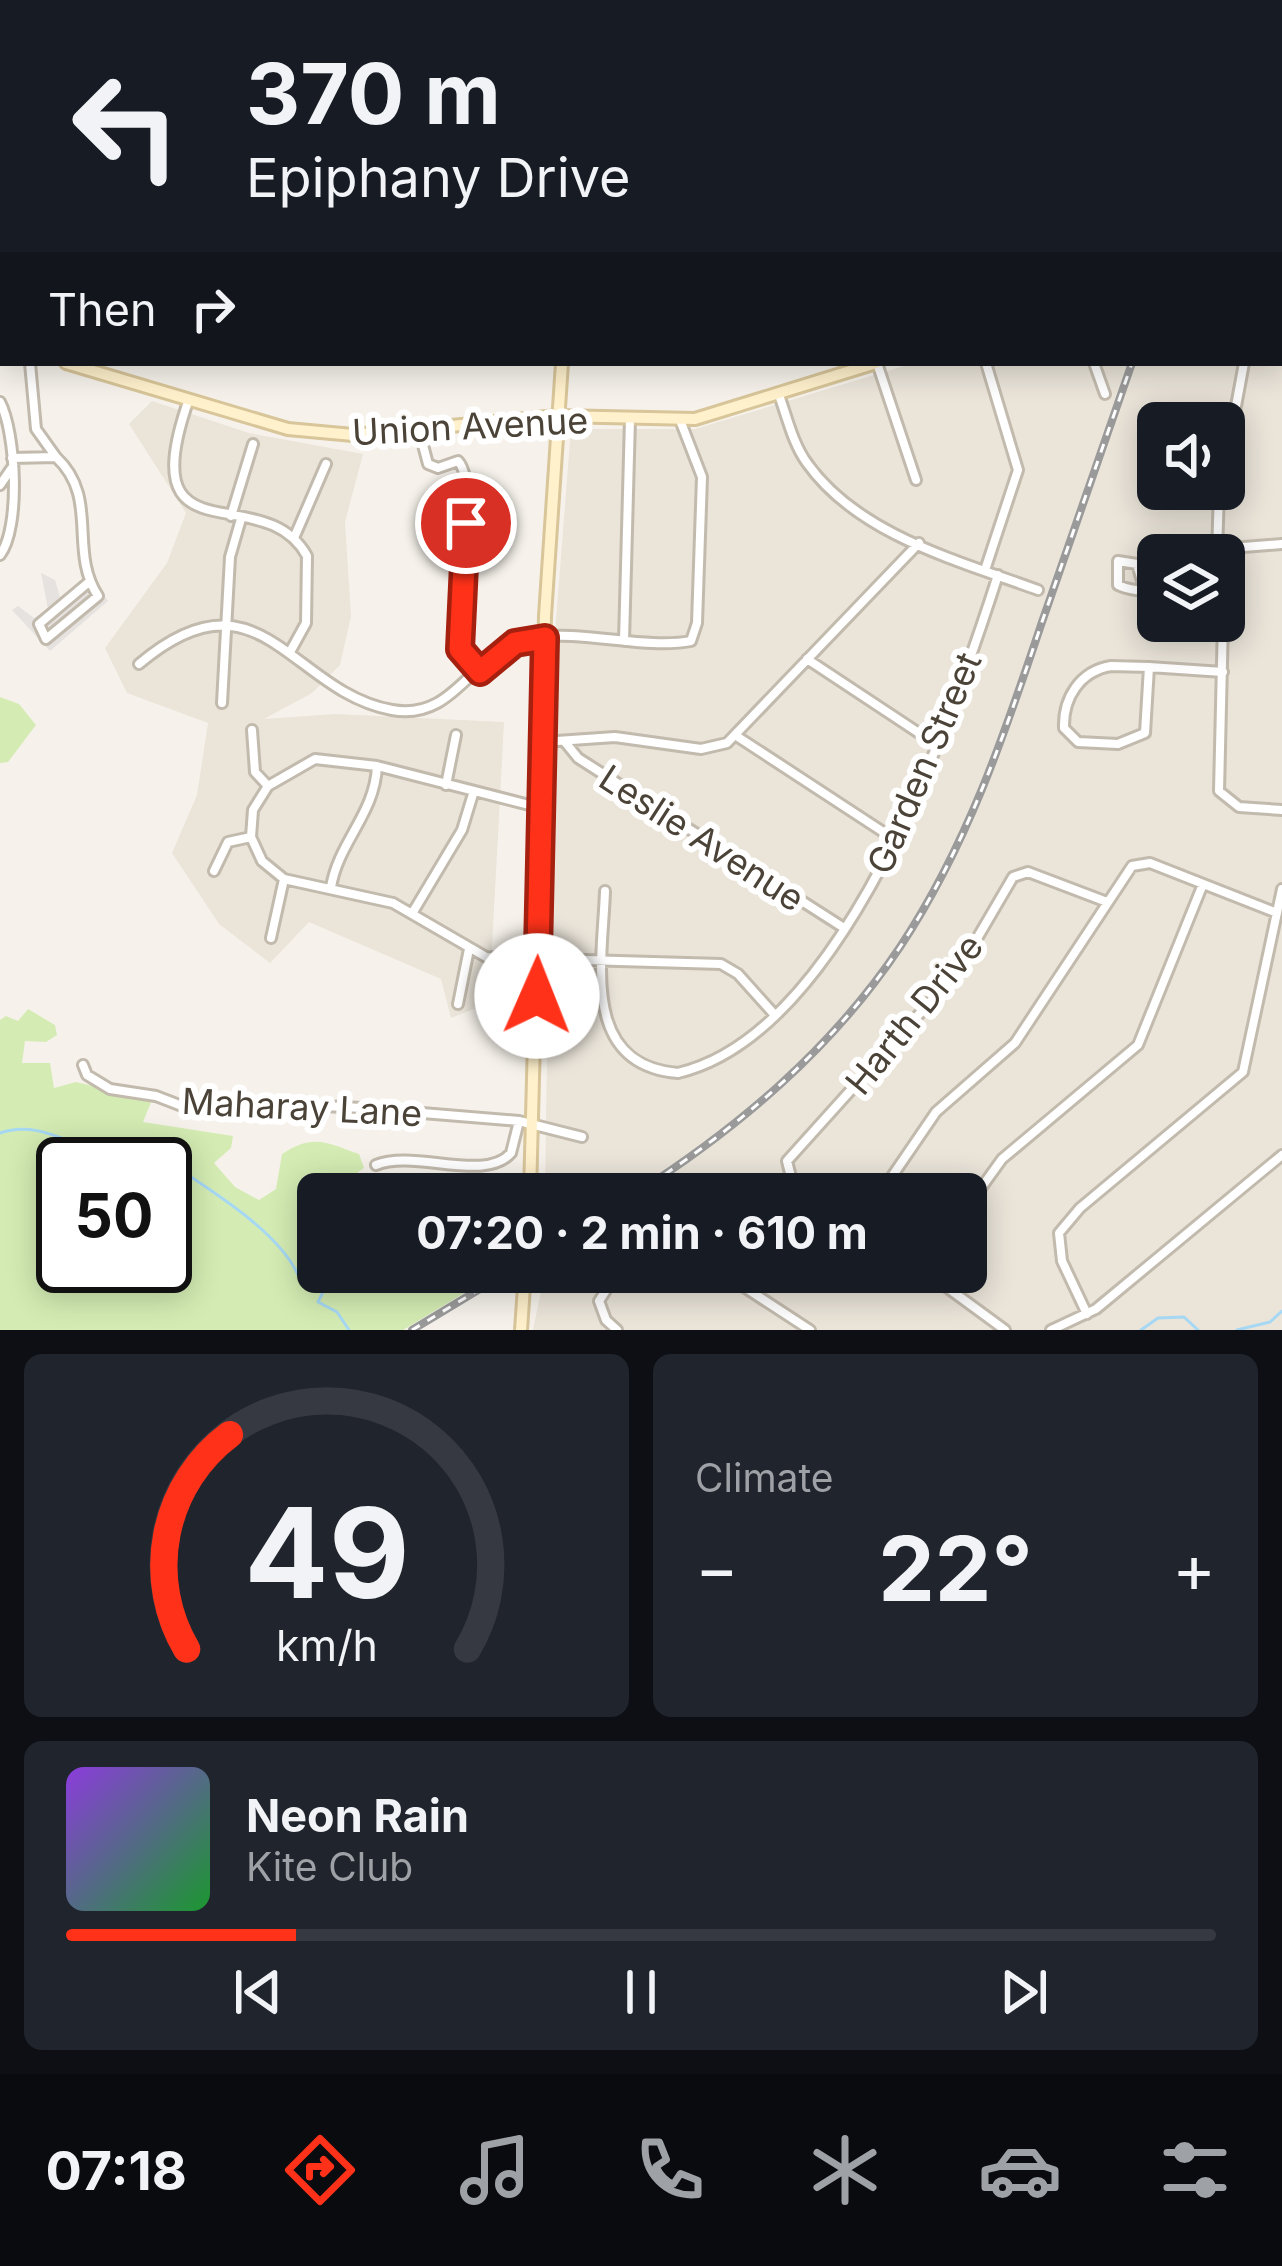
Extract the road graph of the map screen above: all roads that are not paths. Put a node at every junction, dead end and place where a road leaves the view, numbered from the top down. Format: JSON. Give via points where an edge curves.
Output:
{"nodes":[{"id":1,"x":30,"y":366,"type":"edge"},
{"id":2,"x":76,"y":366,"type":"edge"},
{"id":3,"x":562,"y":366,"type":"edge"},
{"id":4,"x":867,"y":366,"type":"edge"},
{"id":5,"x":877,"y":366,"type":"edge"},
{"id":6,"x":987,"y":366,"type":"edge"},
{"id":7,"x":1095,"y":366,"type":"edge"},
{"id":8,"x":1243,"y":366,"type":"edge"},
{"id":9,"x":1105,"y":394,"type":"dead end"},
{"id":10,"x":779,"y":395,"type":"junction"},
{"id":11,"x":189,"y":399,"type":"junction"},
{"id":12,"x":0,"y":402,"type":"edge"},
{"id":13,"x":1237,"y":402,"type":"edge"},
{"id":14,"x":558,"y":416,"type":"junction"},
{"id":15,"x":630,"y":419,"type":"junction"},
{"id":16,"x":680,"y":420,"type":"junction"},
{"id":17,"x":418,"y":430,"type":"junction"},
{"id":18,"x":253,"y":444,"type":"dead end"},
{"id":19,"x":56,"y":457,"type":"junction"},
{"id":20,"x":12,"y":462,"type":"junction"},
{"id":21,"x":326,"y":464,"type":"dead end"},
{"id":22,"x":916,"y":480,"type":"dead end"},
{"id":23,"x":0,"y":490,"type":"edge"},
{"id":24,"x":10,"y":508,"type":"junction"},
{"id":25,"x":236,"y":518,"type":"junction"},
{"id":26,"x":294,"y":538,"type":"junction"},
{"id":27,"x":919,"y":542,"type":"junction"},
{"id":28,"x":1282,"y":544,"type":"edge"},
{"id":29,"x":1245,"y":549,"type":"edge"},
{"id":30,"x":0,"y":555,"type":"edge"},
{"id":31,"x":986,"y":570,"type":"junction"},
{"id":32,"x":998,"y":575,"type":"junction"},
{"id":33,"x":89,"y":582,"type":"junction"},
{"id":34,"x":1038,"y":590,"type":"dead end"},
{"id":35,"x":1144,"y":591,"type":"joint"},
{"id":36,"x":226,"y":626,"type":"junction"},
{"id":37,"x":545,"y":638,"type":"junction"},
{"id":38,"x":624,"y":641,"type":"junction"},
{"id":39,"x":1223,"y":642,"type":"edge"},
{"id":40,"x":290,"y":652,"type":"junction"},
{"id":41,"x":807,"y":659,"type":"junction"},
{"id":42,"x":140,"y":664,"type":"dead end"},
{"id":43,"x":1149,"y":668,"type":"junction"},
{"id":44,"x":480,"y":672,"type":"junction"},
{"id":45,"x":1223,"y":672,"type":"junction"},
{"id":46,"x":222,"y":703,"type":"dead end"},
{"id":47,"x":252,"y":730,"type":"dead end"},
{"id":48,"x":456,"y":736,"type":"dead end"},
{"id":49,"x":737,"y":736,"type":"junction"},
{"id":50,"x":542,"y":742,"type":"junction"},
{"id":51,"x":565,"y":742,"type":"junction"},
{"id":52,"x":940,"y":747,"type":"junction"},
{"id":53,"x":377,"y":766,"type":"junction"},
{"id":54,"x":446,"y":785,"type":"junction"},
{"id":55,"x":268,"y":786,"type":"junction"},
{"id":56,"x":473,"y":794,"type":"junction"},
{"id":57,"x":541,"y":808,"type":"junction"},
{"id":58,"x":1282,"y":810,"type":"edge"},
{"id":59,"x":250,"y":837,"type":"junction"},
{"id":60,"x":897,"y":842,"type":"junction"},
{"id":61,"x":214,"y":871,"type":"dead end"},
{"id":62,"x":284,"y":879,"type":"junction"},
{"id":63,"x":1200,"y":883,"type":"junction"},
{"id":64,"x":331,"y":886,"type":"junction"},
{"id":65,"x":1282,"y":889,"type":"edge"},
{"id":66,"x":605,"y":891,"type":"dead end"},
{"id":67,"x":1108,"y":902,"type":"junction"},
{"id":68,"x":413,"y":912,"type":"junction"},
{"id":69,"x":1277,"y":913,"type":"junction"},
{"id":70,"x":844,"y":928,"type":"junction"},
{"id":71,"x":1278,"y":931,"type":"edge"},
{"id":72,"x":271,"y":938,"type":"dead end"},
{"id":73,"x":469,"y":949,"type":"junction"},
{"id":74,"x":538,"y":959,"type":"junction"},
{"id":75,"x":603,"y":960,"type":"junction"},
{"id":76,"x":458,"y":1004,"type":"dead end"},
{"id":77,"x":773,"y":1013,"type":"junction"},
{"id":78,"x":83,"y":1065,"type":"dead end"},
{"id":79,"x":519,"y":1121,"type":"junction"},
{"id":80,"x":533,"y":1124,"type":"junction"},
{"id":81,"x":582,"y":1136,"type":"dead end"},
{"id":82,"x":1282,"y":1155,"type":"edge"},
{"id":83,"x":376,"y":1165,"type":"dead end"},
{"id":84,"x":531,"y":1173,"type":"edge"},
{"id":85,"x":790,"y":1173,"type":"edge"},
{"id":86,"x":894,"y":1173,"type":"edge"},
{"id":87,"x":987,"y":1180,"type":"edge"},
{"id":88,"x":524,"y":1293,"type":"edge"},
{"id":89,"x":604,"y":1293,"type":"edge"},
{"id":90,"x":753,"y":1293,"type":"edge"},
{"id":91,"x":955,"y":1293,"type":"edge"},
{"id":92,"x":1087,"y":1315,"type":"junction"},
{"id":93,"x":521,"y":1330,"type":"edge"},
{"id":94,"x":617,"y":1330,"type":"edge"},
{"id":95,"x":810,"y":1330,"type":"edge"},
{"id":96,"x":1005,"y":1330,"type":"edge"},
{"id":97,"x":1051,"y":1330,"type":"edge"}],
"edges":[{"from":1,"to":19,"type":"street","via":[[36,429]]},
{"from":2,"to":11,"type":"main road","name":"Union Avenue"},
{"from":3,"to":14,"type":"main road"},
{"from":4,"to":10,"type":"main road","name":"Union Avenue"},
{"from":5,"to":22,"type":"street"},
{"from":6,"to":31,"type":"street","via":[[1018,470]]},
{"from":7,"to":9,"type":"street"},
{"from":8,"to":13,"type":"street"},
{"from":10,"to":16,"type":"main road","name":"Union Avenue"},
{"from":10,"to":27,"type":"street","via":[[800,453],[821,480],[868,519]]},
{"from":11,"to":17,"type":"main road","name":"Union Avenue","via":[[323,434]]},
{"from":11,"to":25,"type":"street","via":[[170,460],[175,484],[192,503]]},
{"from":12,"to":20,"type":"street"},
{"from":14,"to":15,"type":"main road","name":"Union Avenue"},
{"from":14,"to":17,"type":"main road","name":"Union Avenue"},
{"from":14,"to":37,"type":"main road"},
{"from":15,"to":16,"type":"main road","name":"Union Avenue"},
{"from":15,"to":38,"type":"street"},
{"from":16,"to":38,"type":"street","via":[[702,477],[694,638]]},
{"from":17,"to":44,"type":"street","via":[[428,464],[458,461],[464,469],[457,640]]},
{"from":18,"to":25,"type":"street"},
{"from":19,"to":20,"type":"street"},
{"from":19,"to":33,"type":"street","via":[[82,496]]},
{"from":20,"to":23,"type":"street"},
{"from":20,"to":24,"type":"street"},
{"from":21,"to":26,"type":"street"},
{"from":23,"to":24,"type":"street"},
{"from":24,"to":30,"type":"street"},
{"from":25,"to":26,"type":"street"},
{"from":25,"to":36,"type":"street"},
{"from":26,"to":40,"type":"street","via":[[310,571],[306,623]]},
{"from":27,"to":31,"type":"street"},
{"from":27,"to":41,"type":"street"},
{"from":28,"to":29,"type":"street"},
{"from":31,"to":32,"type":"street"},
{"from":32,"to":34,"type":"street"},
{"from":32,"to":52,"type":"street","name":"Garden Street"},
{"from":33,"to":33,"type":"street","via":[[97,599],[46,639],[38,624]]},
{"from":35,"to":35,"type":"street","via":[[1118,585],[1118,561],[1137,564]]},
{"from":36,"to":40,"type":"street","via":[[255,631]]},
{"from":36,"to":42,"type":"street","via":[[175,638]]},
{"from":36,"to":46,"type":"street"},
{"from":37,"to":38,"type":"street"},
{"from":37,"to":44,"type":"street","via":[[515,643]]},
{"from":37,"to":50,"type":"main road"},
{"from":39,"to":45,"type":"street"},
{"from":40,"to":44,"type":"street","via":[[390,710],[434,705]]},
{"from":41,"to":49,"type":"street"},
{"from":41,"to":52,"type":"street"},
{"from":43,"to":43,"type":"street","via":[[1088,674],[1067,705],[1070,736],[1097,744],[1142,736]]},
{"from":43,"to":45,"type":"street"},
{"from":45,"to":58,"type":"street","via":[[1219,791],[1239,807]]},
{"from":47,"to":55,"type":"street","via":[[255,772]]},
{"from":48,"to":54,"type":"street"},
{"from":49,"to":51,"type":"street","via":[[701,748],[615,737]]},
{"from":49,"to":60,"type":"street"},
{"from":50,"to":51,"type":"street"},
{"from":50,"to":57,"type":"main road"},
{"from":51,"to":70,"type":"street","name":"Leslie Avenue","via":[[578,758]]},
{"from":52,"to":60,"type":"street","name":"Garden Street"},
{"from":53,"to":54,"type":"street"},
{"from":53,"to":55,"type":"street","via":[[315,759]]},
{"from":53,"to":64,"type":"street","via":[[374,800],[338,857]]},
{"from":54,"to":56,"type":"street"},
{"from":55,"to":59,"type":"street"},
{"from":56,"to":57,"type":"street"},
{"from":56,"to":68,"type":"street","via":[[462,830]]},
{"from":57,"to":74,"type":"main road"},
{"from":59,"to":61,"type":"street","via":[[228,842]]},
{"from":59,"to":62,"type":"street"},
{"from":60,"to":70,"type":"street","name":"Garden Street"},
{"from":62,"to":64,"type":"street"},
{"from":62,"to":72,"type":"street"},
{"from":63,"to":67,"type":"street","via":[[1136,863]]},
{"from":63,"to":69,"type":"street"},
{"from":63,"to":87,"type":"street","via":[[1138,1045]]},
{"from":64,"to":68,"type":"street"},
{"from":65,"to":69,"type":"street"},
{"from":66,"to":75,"type":"street","name":"Garden Street"},
{"from":67,"to":85,"type":"street","name":"Harth Drive","via":[[1028,872],[1013,877],[958,971],[787,1160]]},
{"from":67,"to":86,"type":"street","via":[[1015,1043],[935,1112]]},
{"from":68,"to":73,"type":"street"},
{"from":69,"to":71,"type":"street"},
{"from":70,"to":77,"type":"street","name":"Garden Street"},
{"from":71,"to":92,"type":"street","via":[[1240,1076],[1062,1226],[1062,1261]]},
{"from":73,"to":74,"type":"street","via":[[502,960]]},
{"from":73,"to":76,"type":"street"},
{"from":74,"to":75,"type":"street"},
{"from":74,"to":80,"type":"main road"},
{"from":75,"to":77,"type":"street","via":[[721,964]]},
{"from":75,"to":77,"type":"street","name":"Garden Street","via":[[608,1032],[660,1070],[698,1066]]},
{"from":78,"to":79,"type":"street","name":"Maharay Lane","via":[[110,1089],[187,1108],[232,1101]]},
{"from":79,"to":80,"type":"street","name":"Maharay Lane"},
{"from":79,"to":83,"type":"street","via":[[512,1153],[491,1166],[398,1159]]},
{"from":80,"to":81,"type":"street","name":"Maharay Lane"},
{"from":80,"to":84,"type":"main road"},
{"from":82,"to":92,"type":"street"},
{"from":88,"to":93,"type":"main road"},
{"from":89,"to":94,"type":"street","via":[[599,1301]]},
{"from":90,"to":95,"type":"street"},
{"from":91,"to":96,"type":"street"},
{"from":92,"to":97,"type":"street"}]}
